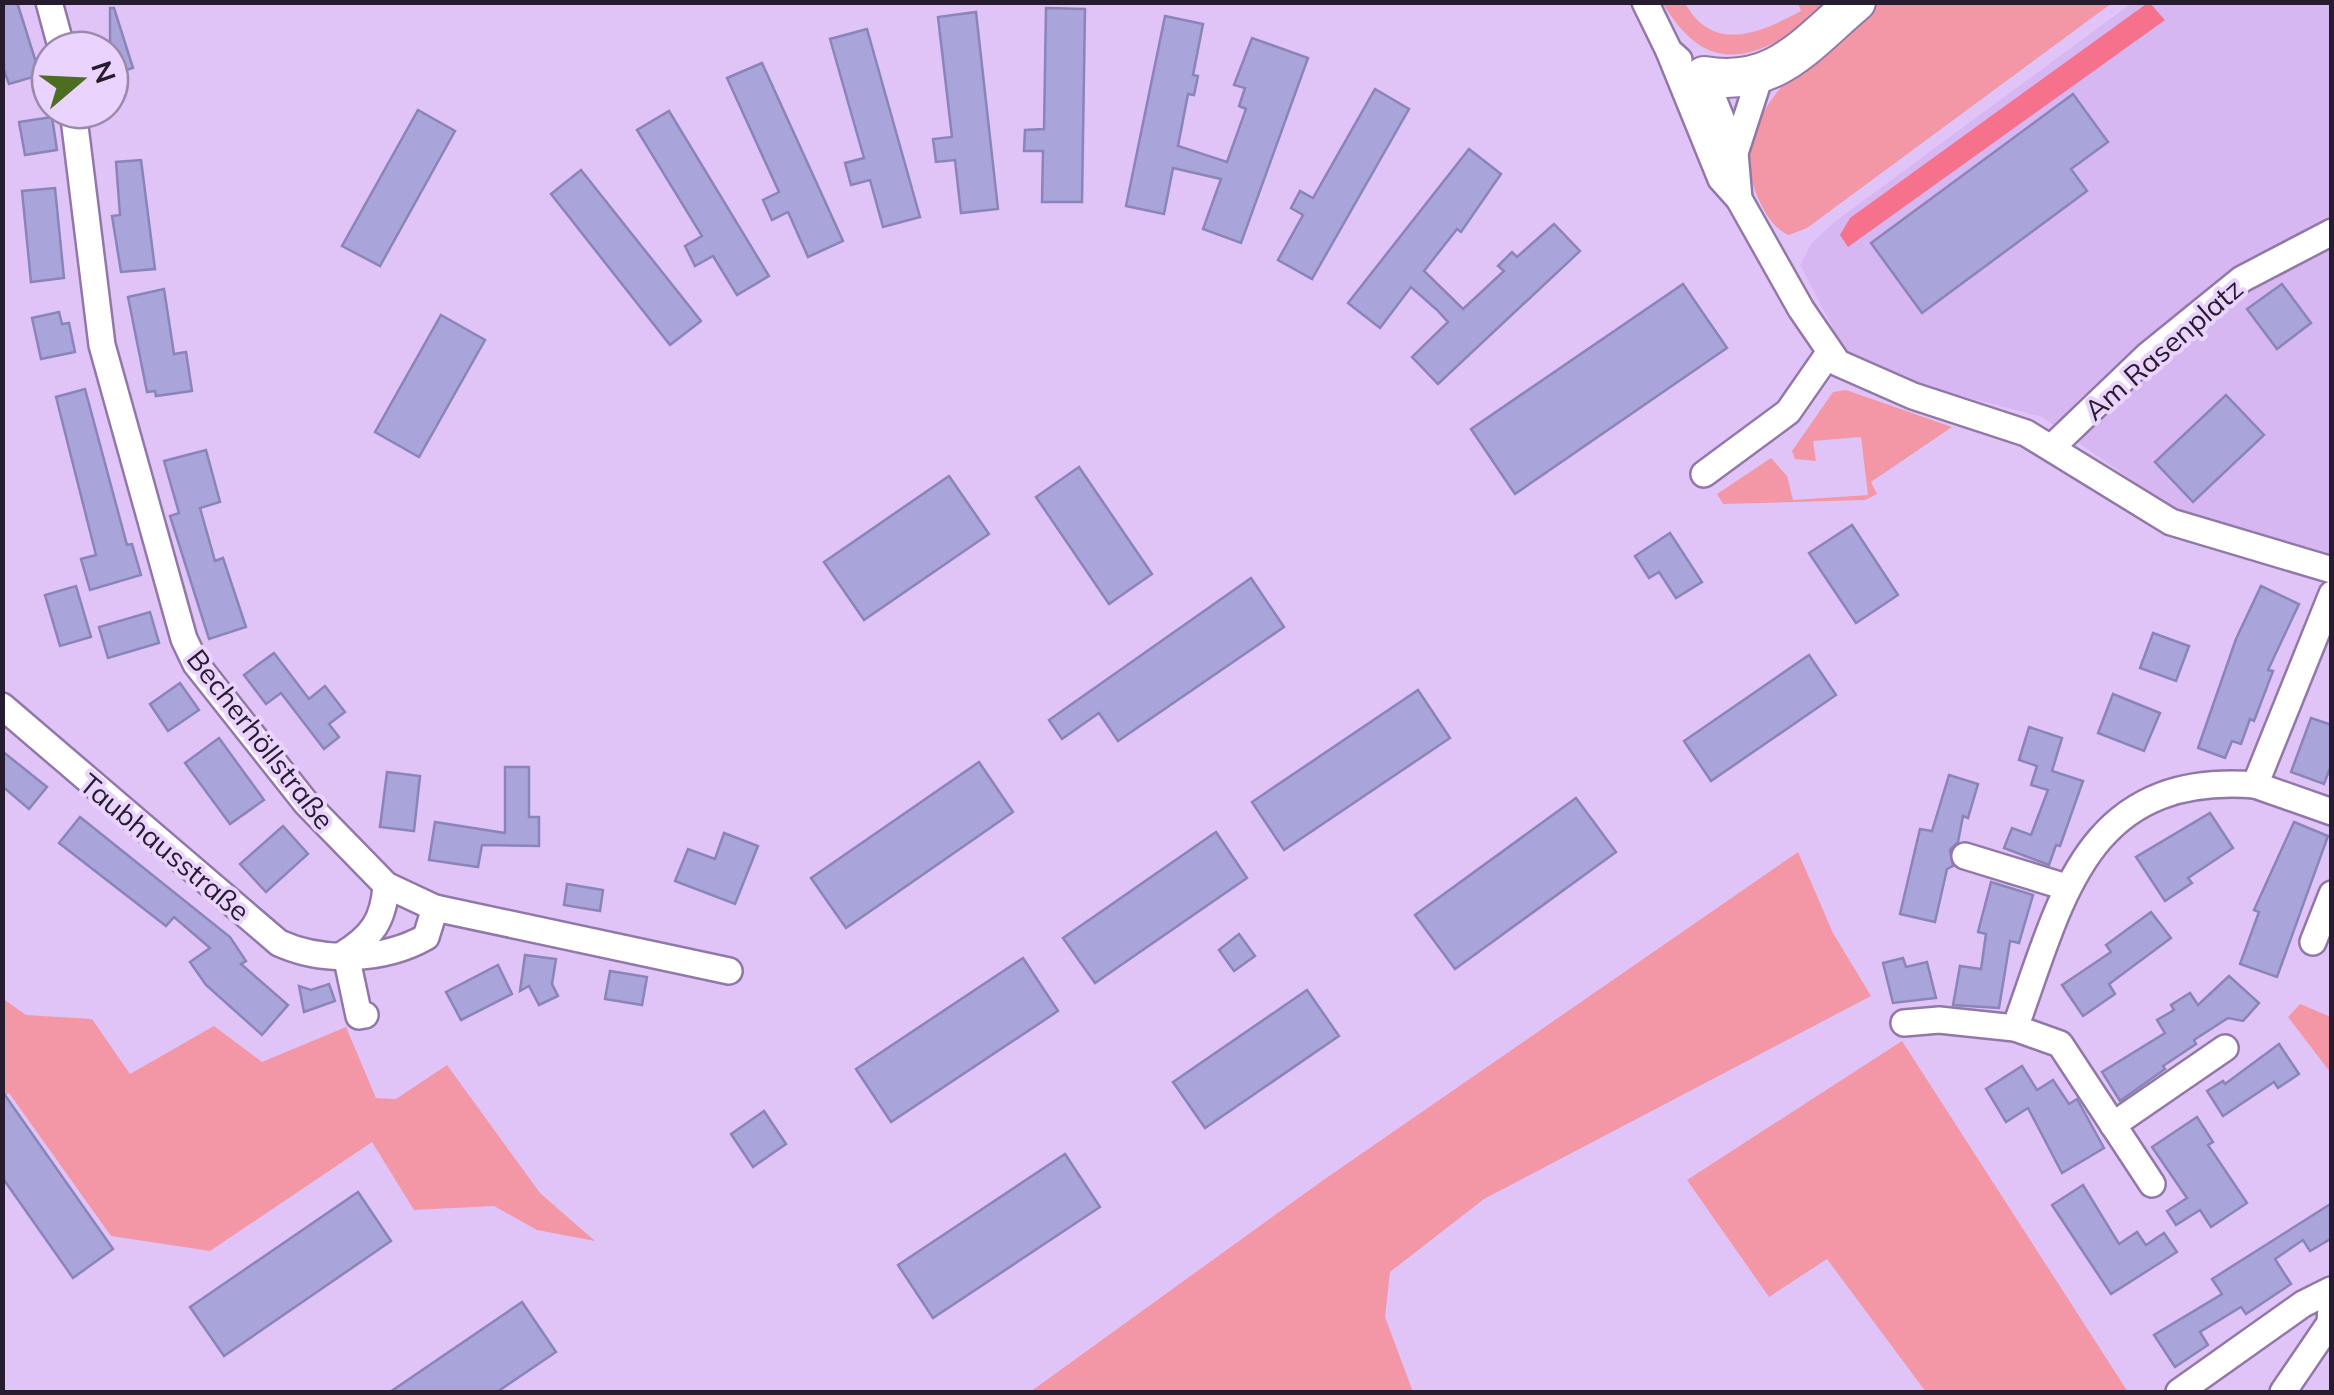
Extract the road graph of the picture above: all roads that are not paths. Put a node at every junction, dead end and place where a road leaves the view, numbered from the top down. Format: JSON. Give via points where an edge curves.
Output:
{"nodes":[{"id":1,"x":49,"y":2,"type":"edge"},
{"id":2,"x":1646,"y":2,"type":"edge"},
{"id":3,"x":1856,"y":2,"type":"edge"},
{"id":4,"x":57,"y":30,"type":"edge"},
{"id":5,"x":1668,"y":51,"type":"junction"},
{"id":6,"x":1704,"y":76,"type":"junction"},
{"id":7,"x":1760,"y":76,"type":"junction"},
{"id":8,"x":75,"y":130,"type":"edge"},
{"id":9,"x":1707,"y":152,"type":"junction"},
{"id":10,"x":1736,"y":152,"type":"junction"},
{"id":11,"x":1739,"y":199,"type":"junction"},
{"id":12,"x":2332,"y":232,"type":"edge"},
{"id":13,"x":1829,"y":353,"type":"junction"},
{"id":14,"x":2052,"y":447,"type":"junction"},
{"id":15,"x":1704,"y":474,"type":"dead end"},
{"id":16,"x":2332,"y":570,"type":"edge"},
{"id":17,"x":2332,"y":594,"type":"edge"},
{"id":18,"x":2,"y":706,"type":"edge"},
{"id":19,"x":2255,"y":785,"type":"junction"},
{"id":20,"x":2332,"y":812,"type":"edge"},
{"id":21,"x":1965,"y":856,"type":"dead end"},
{"id":22,"x":386,"y":885,"type":"junction"},
{"id":23,"x":2066,"y":887,"type":"junction"},
{"id":24,"x":2332,"y":894,"type":"edge"},
{"id":25,"x":427,"y":905,"type":"junction"},
{"id":26,"x":368,"y":940,"type":"junction"},
{"id":27,"x":2313,"y":942,"type":"dead end"},
{"id":28,"x":344,"y":955,"type":"junction"},
{"id":29,"x":729,"y":971,"type":"dead end"},
{"id":30,"x":365,"y":1015,"type":"dead end"},
{"id":31,"x":1904,"y":1024,"type":"dead end"},
{"id":32,"x":2015,"y":1028,"type":"junction"},
{"id":33,"x":2225,"y":1048,"type":"dead end"},
{"id":34,"x":2113,"y":1125,"type":"junction"},
{"id":35,"x":2152,"y":1184,"type":"dead end"},
{"id":36,"x":2332,"y":1290,"type":"edge"},
{"id":37,"x":2179,"y":1392,"type":"edge"},
{"id":38,"x":2283,"y":1392,"type":"edge"}],
"edges":[{"from":1,"to":4,"type":"street"},
{"from":2,"to":5,"type":"street"},
{"from":3,"to":7,"type":"highway"},
{"from":5,"to":6,"type":"street"},
{"from":5,"to":9,"type":"street"},
{"from":6,"to":7,"type":"highway"},
{"from":6,"to":9,"type":"street"},
{"from":6,"to":10,"type":"street"},
{"from":7,"to":10,"type":"street"},
{"from":8,"to":22,"type":"street","name":"Becherhöllstraße","via":[[102,345],[190,653],[306,802]]},
{"from":9,"to":11,"type":"street"},
{"from":10,"to":11,"type":"street"},
{"from":11,"to":13,"type":"street"},
{"from":12,"to":14,"type":"street","name":"Am Rasenplatz","via":[[2242,278]]},
{"from":13,"to":14,"type":"street","via":[[1864,377]]},
{"from":13,"to":15,"type":"street","via":[[1788,412]]},
{"from":14,"to":16,"type":"street","via":[[2171,522]]},
{"from":17,"to":19,"type":"street"},
{"from":18,"to":28,"type":"street","name":"Taubhausstraße","via":[[279,944]]},
{"from":19,"to":20,"type":"street"},
{"from":19,"to":23,"type":"street","via":[[2171,791],[2104,831]]},
{"from":21,"to":23,"type":"street"},
{"from":22,"to":25,"type":"street","name":"Becherhöllstraße"},
{"from":22,"to":26,"type":"street","via":[[385,911]]},
{"from":23,"to":32,"type":"street"},
{"from":24,"to":27,"type":"street"},
{"from":25,"to":26,"type":"street"},
{"from":25,"to":28,"type":"street","name":"Taubhausstraße","via":[[426,937],[406,948]]},
{"from":25,"to":29,"type":"street","name":"Becherhöllstraße"},
{"from":26,"to":28,"type":"street"},
{"from":28,"to":30,"type":"street","via":[[360,1016]]},
{"from":31,"to":32,"type":"street","via":[[1939,1020]]},
{"from":32,"to":34,"type":"street","via":[[2060,1044]]},
{"from":33,"to":34,"type":"street"},
{"from":34,"to":35,"type":"street"},
{"from":36,"to":37,"type":"street"},
{"from":36,"to":38,"type":"street","via":[[2330,1323]]}]}
